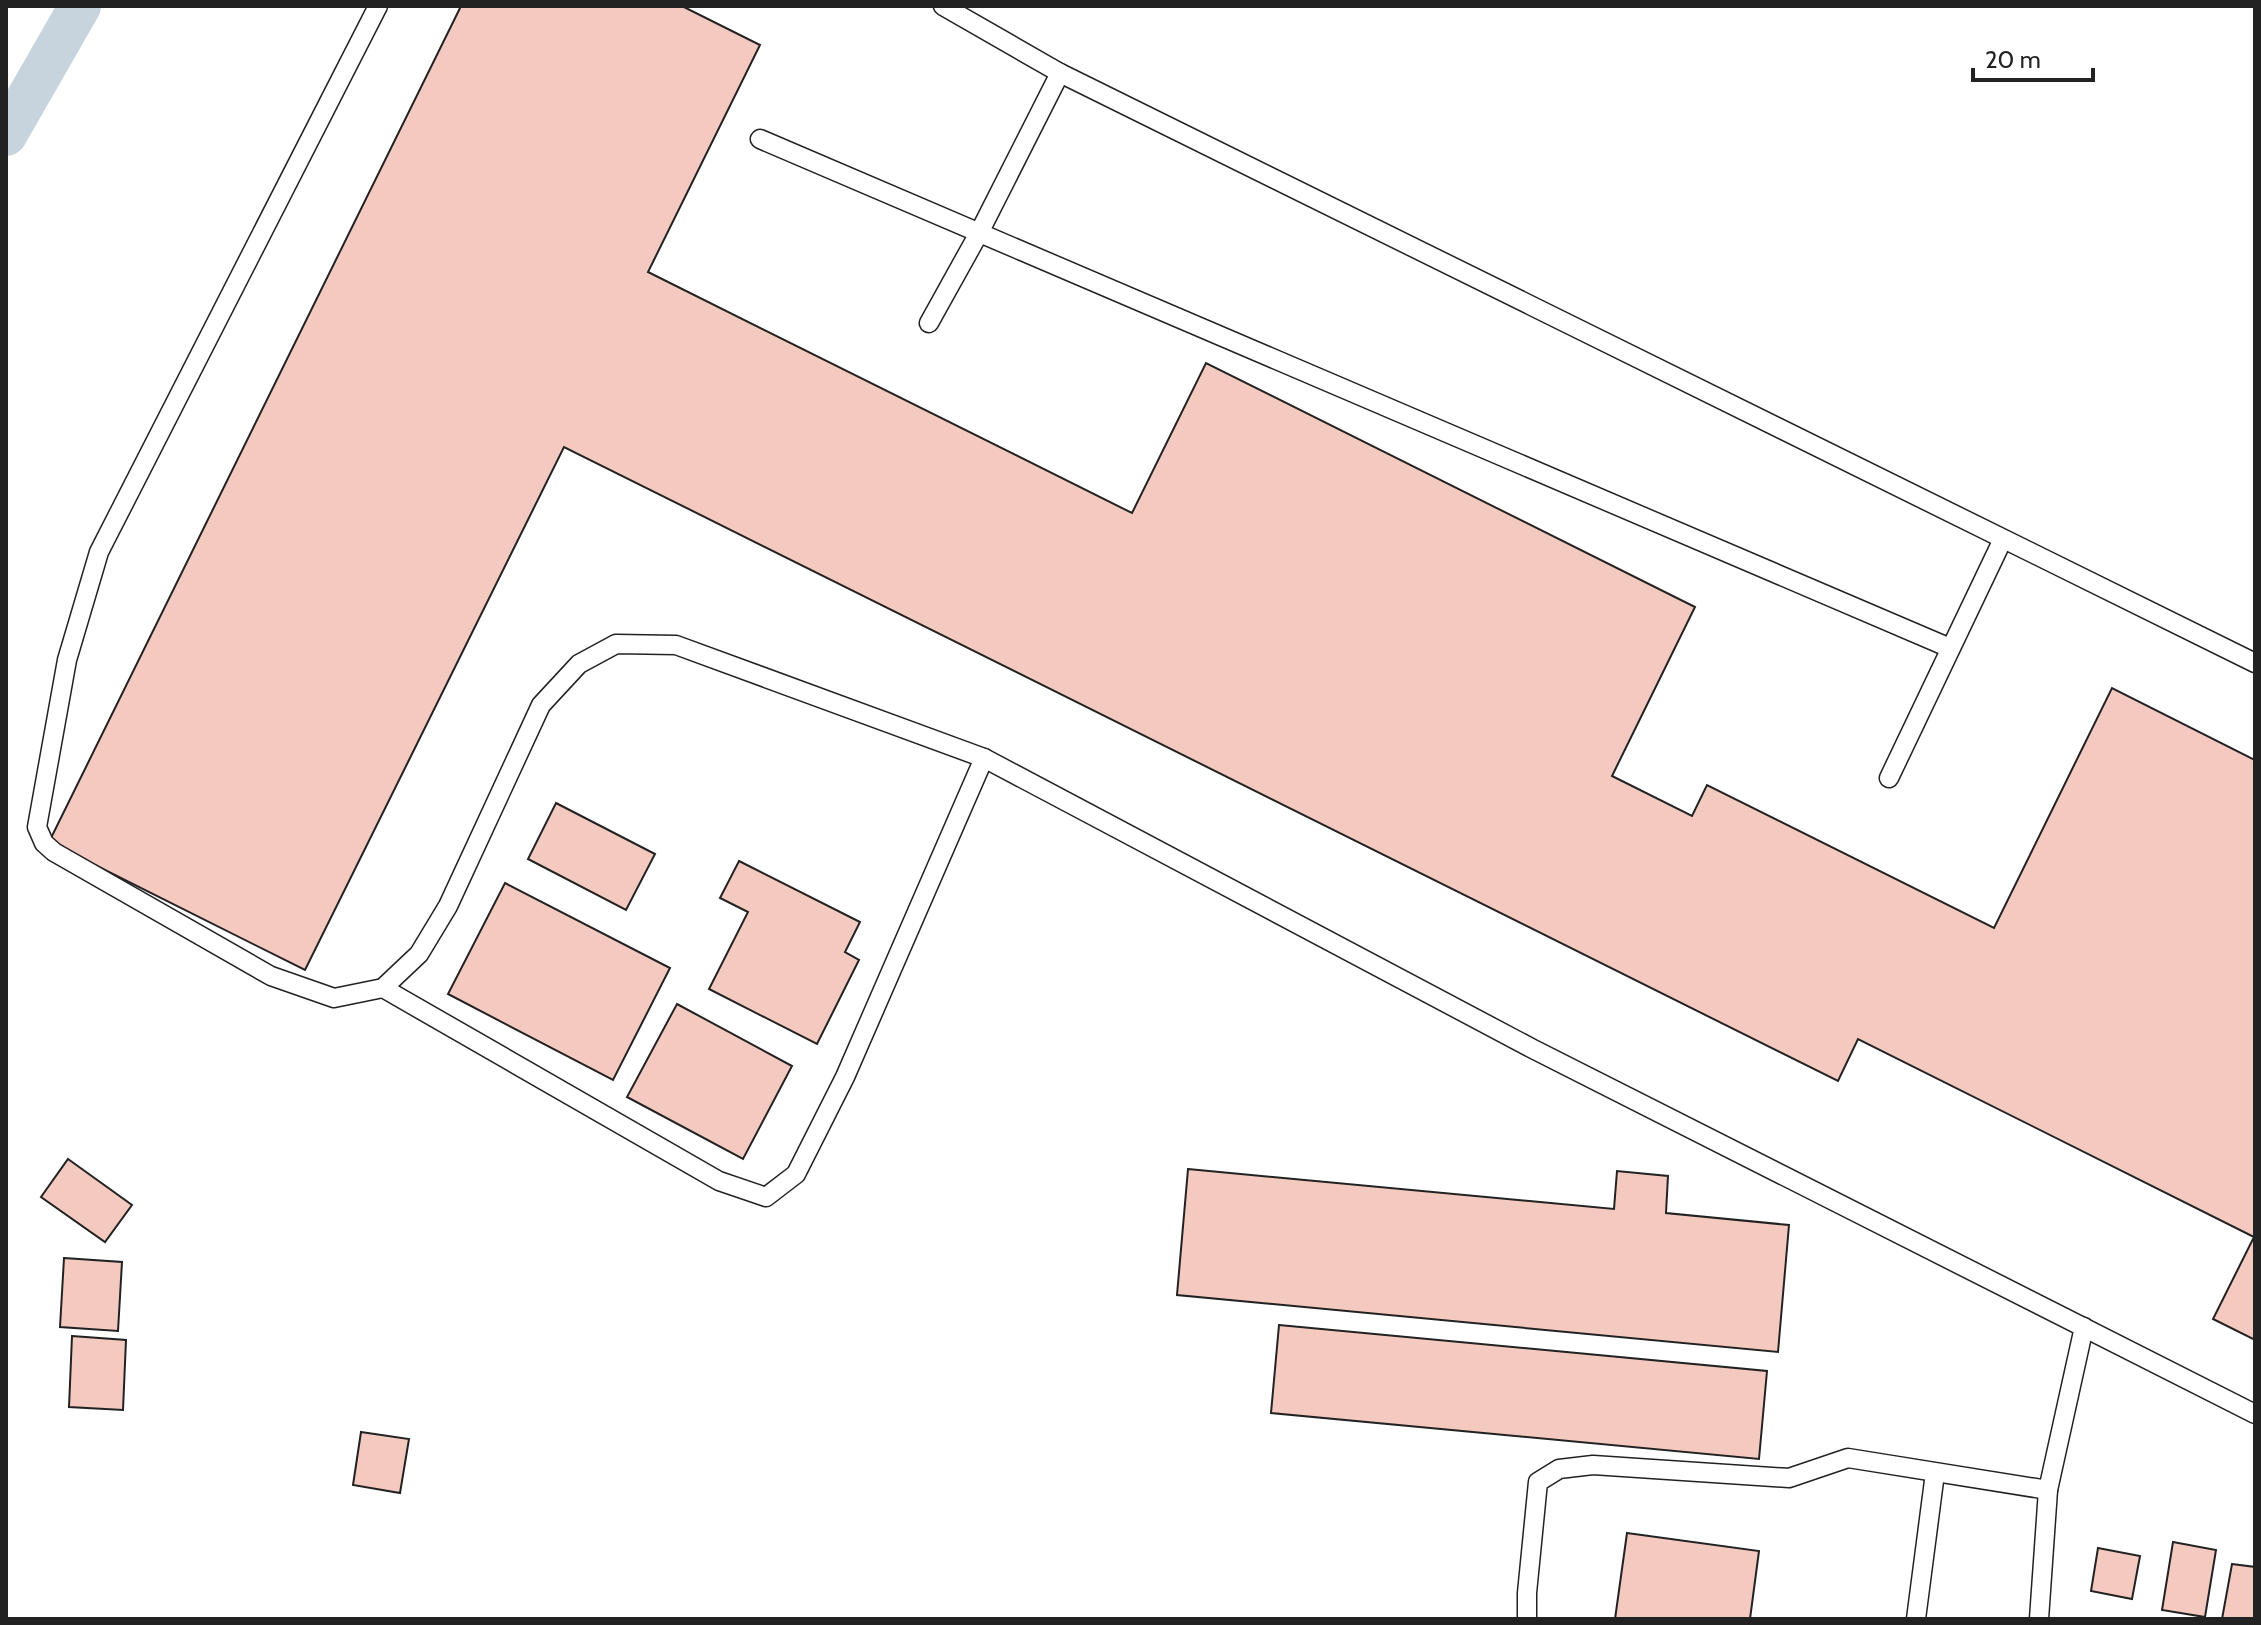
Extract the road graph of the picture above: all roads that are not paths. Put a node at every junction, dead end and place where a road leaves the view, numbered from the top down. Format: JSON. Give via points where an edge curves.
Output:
{"nodes":[{"id":1,"x":378,"y":6,"type":"edge"},
{"id":2,"x":943,"y":6,"type":"edge"},
{"id":3,"x":1060,"y":73,"type":"junction"},
{"id":4,"x":760,"y":139,"type":"dead end"},
{"id":5,"x":979,"y":233,"type":"junction"},
{"id":6,"x":929,"y":323,"type":"dead end"},
{"id":7,"x":2003,"y":539,"type":"junction"},
{"id":8,"x":1950,"y":648,"type":"junction"},
{"id":9,"x":2255,"y":663,"type":"edge"},
{"id":10,"x":984,"y":758,"type":"junction"},
{"id":11,"x":1889,"y":778,"type":"dead end"},
{"id":12,"x":383,"y":988,"type":"junction"},
{"id":13,"x":2084,"y":1327,"type":"junction"},
{"id":14,"x":2255,"y":1414,"type":"edge"},
{"id":15,"x":1935,"y":1473,"type":"junction"},
{"id":16,"x":2048,"y":1490,"type":"junction"},
{"id":17,"x":1527,"y":1619,"type":"edge"},
{"id":18,"x":1916,"y":1619,"type":"edge"},
{"id":19,"x":2039,"y":1619,"type":"edge"}],
"edges":[{"from":1,"to":12,"type":"lane","via":[[99,552],[67,660],[37,827],[54,852],[271,976],[334,998]]},
{"from":2,"to":3,"type":"lane"},
{"from":3,"to":5,"type":"lane"},
{"from":3,"to":7,"type":"lane"},
{"from":4,"to":5,"type":"lane"},
{"from":5,"to":6,"type":"lane"},
{"from":5,"to":8,"type":"lane"},
{"from":7,"to":8,"type":"lane"},
{"from":7,"to":9,"type":"lane"},
{"from":8,"to":11,"type":"lane"},
{"from":10,"to":12,"type":"lane","via":[[676,645],[616,644],[579,664],[541,705],[448,906],[419,954]]},
{"from":10,"to":12,"type":"lane","via":[[845,1077],[796,1174],[766,1197],[719,1181]]},
{"from":10,"to":13,"type":"lane","via":[[1533,1049]]},
{"from":13,"to":14,"type":"lane"},
{"from":13,"to":16,"type":"lane"},
{"from":15,"to":16,"type":"lane"},
{"from":15,"to":17,"type":"lane","via":[[1848,1458],[1789,1478],[1593,1465],[1559,1469],[1538,1482]]},
{"from":15,"to":18,"type":"lane"},
{"from":16,"to":19,"type":"lane"}]}
